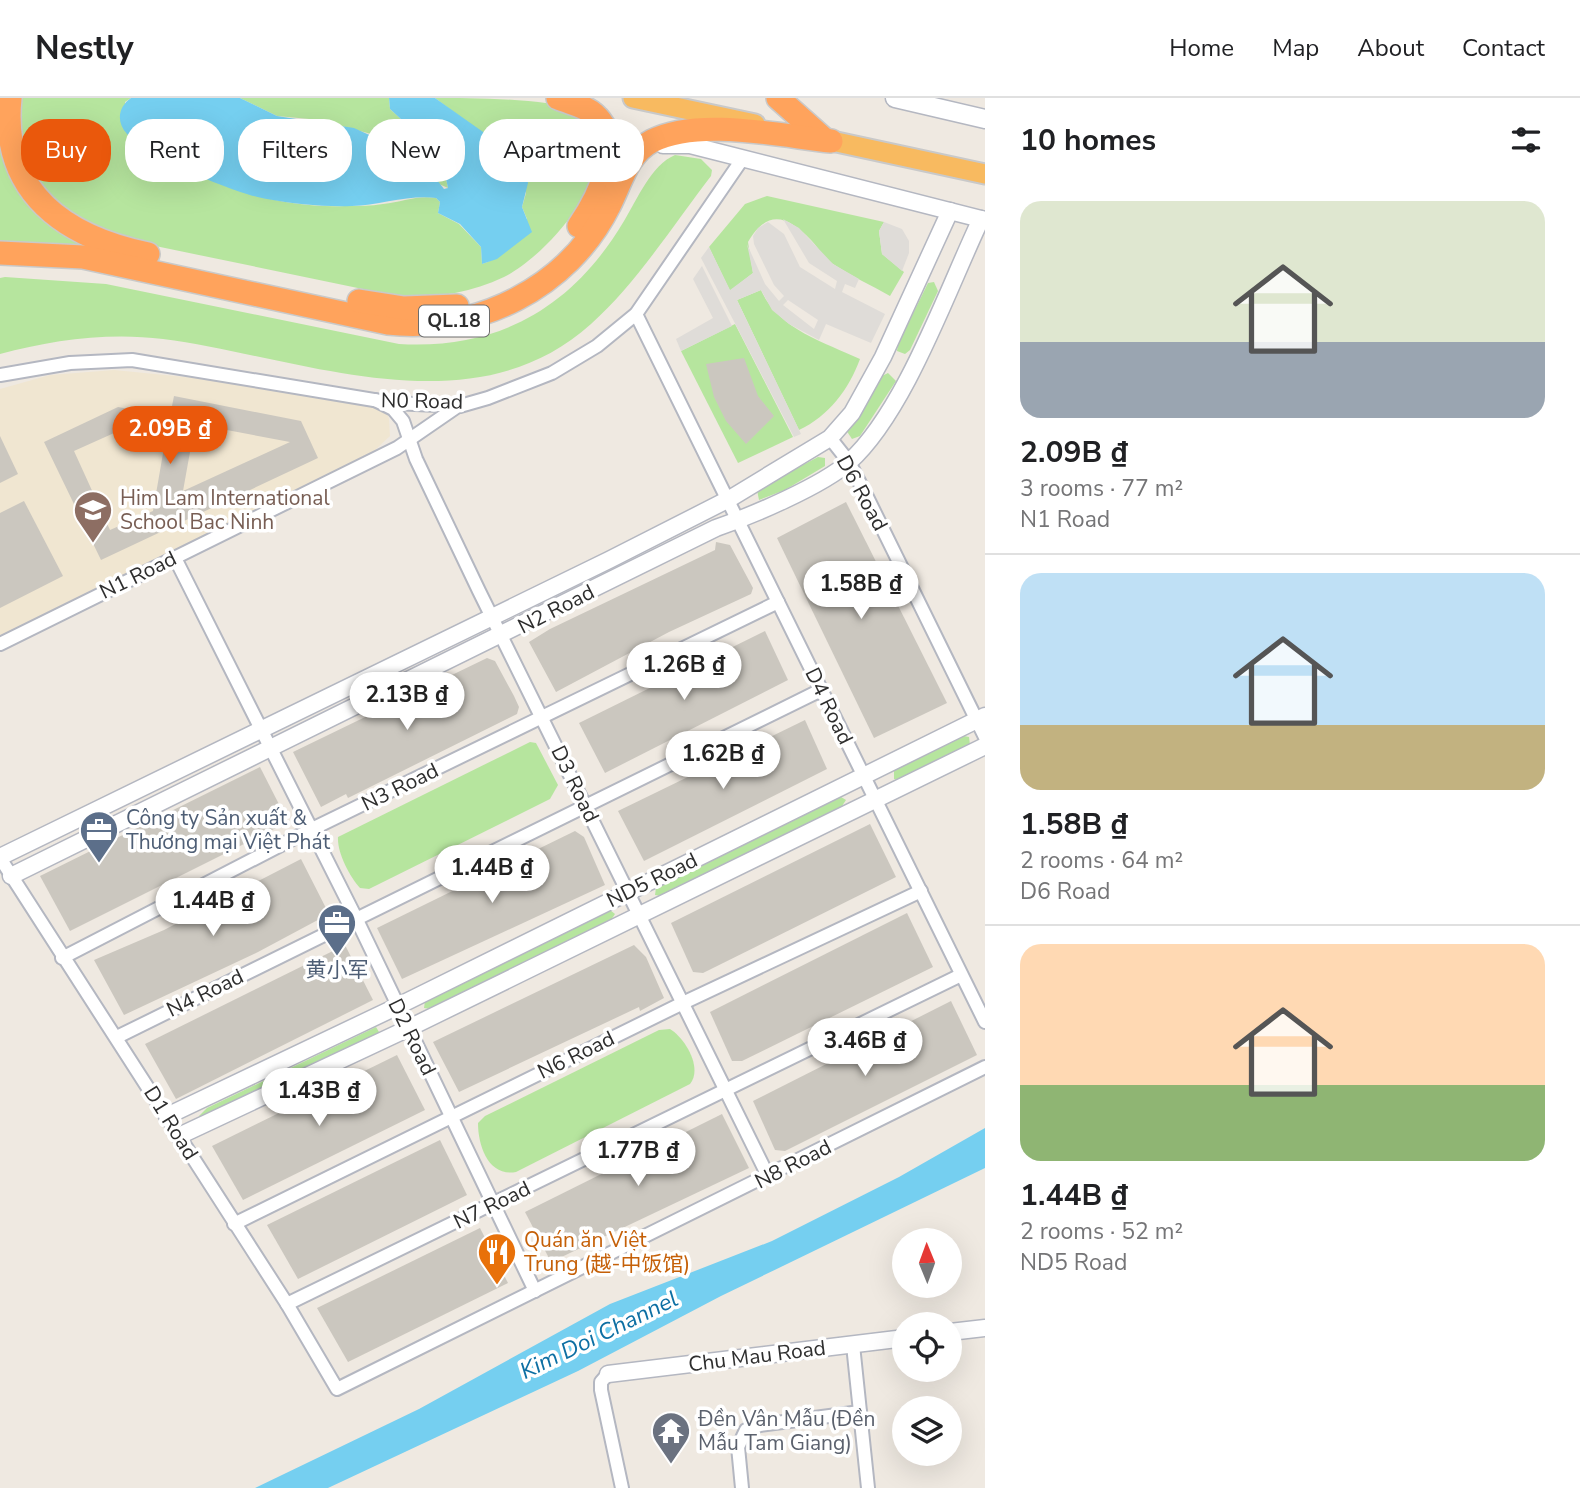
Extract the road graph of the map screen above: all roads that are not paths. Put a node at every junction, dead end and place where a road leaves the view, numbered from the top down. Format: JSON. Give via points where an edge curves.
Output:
{"nodes":[{"id":1,"x":10,"y":98,"type":"edge"},
{"id":2,"x":558,"y":98,"type":"edge"},
{"id":3,"x":633,"y":98,"type":"edge"},
{"id":4,"x":778,"y":98,"type":"edge"},
{"id":5,"x":895,"y":98,"type":"edge"},
{"id":6,"x":985,"y":119,"type":"edge"},
{"id":7,"x":828,"y":140,"type":"junction"},
{"id":8,"x":644,"y":149,"type":"edge"},
{"id":9,"x":644,"y":151,"type":"edge"},
{"id":10,"x":743,"y":158,"type":"junction"},
{"id":11,"x":985,"y":174,"type":"edge"},
{"id":12,"x":619,"y":182,"type":"edge"},
{"id":13,"x":950,"y":211,"type":"junction"},
{"id":14,"x":983,"y":220,"type":"edge"},
{"id":15,"x":0,"y":253,"type":"edge"},
{"id":16,"x":636,"y":314,"type":"junction"},
{"id":17,"x":883,"y":357,"type":"junction"},
{"id":18,"x":912,"y":370,"type":"junction"},
{"id":19,"x":0,"y":375,"type":"edge"},
{"id":20,"x":375,"y":400,"type":"junction"},
{"id":21,"x":460,"y":405,"type":"junction"},
{"id":22,"x":830,"y":438,"type":"junction"},
{"id":23,"x":410,"y":440,"type":"junction"},
{"id":24,"x":849,"y":462,"type":"junction"},
{"id":25,"x":727,"y":499,"type":"junction"},
{"id":26,"x":738,"y":522,"type":"junction"},
{"id":27,"x":175,"y":558,"type":"junction"},
{"id":28,"x":609,"y":560,"type":"junction"},
{"id":29,"x":617,"y":577,"type":"junction"},
{"id":30,"x":778,"y":602,"type":"junction"},
{"id":31,"x":492,"y":617,"type":"junction"},
{"id":32,"x":502,"y":636,"type":"junction"},
{"id":33,"x":0,"y":644,"type":"edge"},
{"id":34,"x":377,"y":674,"type":"junction"},
{"id":35,"x":386,"y":690,"type":"junction"},
{"id":36,"x":821,"y":690,"type":"junction"},
{"id":37,"x":543,"y":718,"type":"junction"},
{"id":38,"x":981,"y":718,"type":"edge"},
{"id":39,"x":259,"y":729,"type":"junction"},
{"id":40,"x":985,"y":737,"type":"edge"},
{"id":41,"x":985,"y":746,"type":"edge"},
{"id":42,"x":268,"y":748,"type":"junction"},
{"id":43,"x":864,"y":776,"type":"junction"},
{"id":44,"x":128,"y":793,"type":"junction"},
{"id":45,"x":876,"y":800,"type":"junction"},
{"id":46,"x":584,"y":805,"type":"junction"},
{"id":47,"x":139,"y":812,"type":"junction"},
{"id":48,"x":310,"y":830,"type":"junction"},
{"id":49,"x":0,"y":858,"type":"edge"},
{"id":50,"x":11,"y":876,"type":"junction"},
{"id":51,"x":628,"y":891,"type":"junction"},
{"id":52,"x":921,"y":891,"type":"junction"},
{"id":53,"x":640,"y":915,"type":"junction"},
{"id":54,"x":356,"y":918,"type":"junction"},
{"id":55,"x":62,"y":958,"type":"junction"},
{"id":56,"x":961,"y":975,"type":"junction"},
{"id":57,"x":685,"y":1002,"type":"junction"},
{"id":58,"x":398,"y":1006,"type":"junction"},
{"id":59,"x":985,"y":1022,"type":"edge"},
{"id":60,"x":409,"y":1028,"type":"junction"},
{"id":61,"x":117,"y":1037,"type":"junction"},
{"id":62,"x":985,"y":1067,"type":"edge"},
{"id":63,"x":725,"y":1089,"type":"junction"},
{"id":64,"x":167,"y":1116,"type":"junction"},
{"id":65,"x":450,"y":1117,"type":"junction"},
{"id":66,"x":179,"y":1136,"type":"junction"},
{"id":67,"x":768,"y":1176,"type":"junction"},
{"id":68,"x":493,"y":1205,"type":"junction"},
{"id":69,"x":234,"y":1224,"type":"junction"},
{"id":70,"x":536,"y":1291,"type":"junction"},
{"id":71,"x":287,"y":1304,"type":"junction"},
{"id":72,"x":985,"y":1328,"type":"edge"},
{"id":73,"x":962,"y":1331,"type":"edge"},
{"id":74,"x":892,"y":1340,"type":"edge"},
{"id":75,"x":853,"y":1345,"type":"junction"},
{"id":76,"x":608,"y":1374,"type":"joint"},
{"id":77,"x":337,"y":1389,"type":"joint"},
{"id":78,"x":860,"y":1412,"type":"junction"},
{"id":79,"x":622,"y":1488,"type":"edge"},
{"id":80,"x":742,"y":1488,"type":"edge"},
{"id":81,"x":868,"y":1488,"type":"edge"}],
"edges":[{"from":1,"to":2,"type":"highway","via":[[9,144],[23,182],[46,211],[82,234],[130,251],[385,306],[421,309],[455,306],[507,289],[543,265],[586,216],[606,170],[607,141],[594,114]]},
{"from":3,"to":7,"type":"highway","number":"QL.18"},
{"from":4,"to":7,"type":"highway"},
{"from":5,"to":6,"type":"main road"},
{"from":7,"to":8,"type":"highway","number":"QL.18","via":[[703,130],[658,139]]},
{"from":7,"to":11,"type":"highway","number":"QL.18"},
{"from":9,"to":10,"type":"street","via":[[682,144]]},
{"from":10,"to":13,"type":"street"},
{"from":10,"to":16,"type":"street","name":"N0 Road"},
{"from":12,"to":15,"type":"highway","number":"QL.18","via":[[602,219],[558,272],[512,302],[452,322],[388,323],[107,262],[52,253]]},
{"from":13,"to":14,"type":"street"},
{"from":13,"to":17,"type":"street","name":"N2 Road"},
{"from":14,"to":18,"type":"street","name":"N2 Road"},
{"from":16,"to":21,"type":"street","name":"N0 Road","via":[[597,346],[552,373],[511,391]]},
{"from":16,"to":25,"type":"street","name":"D4 Road"},
{"from":17,"to":18,"type":"street"},
{"from":17,"to":22,"type":"street","name":"N2 Road","via":[[852,413]]},
{"from":18,"to":24,"type":"street","name":"N2 Road","via":[[876,430]]},
{"from":19,"to":20,"type":"street","name":"N0 Road","via":[[70,363],[132,360]]},
{"from":20,"to":21,"type":"street","name":"N0 Road"},
{"from":20,"to":23,"type":"street","name":"D3 Road","via":[[395,411]]},
{"from":21,"to":23,"type":"street","name":"N1 Road"},
{"from":22,"to":24,"type":"street","name":"D6 Road"},
{"from":22,"to":25,"type":"street","name":"N2 Road"},
{"from":23,"to":27,"type":"street","name":"N1 Road"},
{"from":23,"to":31,"type":"street","name":"D3 Road"},
{"from":24,"to":26,"type":"street","name":"N2 Road"},
{"from":24,"to":38,"type":"street","name":"D6 Road"},
{"from":25,"to":26,"type":"street","name":"D4 Road"},
{"from":25,"to":28,"type":"street","name":"N2 Road"},
{"from":26,"to":29,"type":"street","name":"N2 Road","via":[[716,528]]},
{"from":26,"to":30,"type":"street","name":"D4 Road"},
{"from":27,"to":33,"type":"street","name":"N1 Road"},
{"from":27,"to":39,"type":"street","name":"D2 Road"},
{"from":28,"to":29,"type":"street"},
{"from":28,"to":31,"type":"street","name":"N2 Road"},
{"from":29,"to":32,"type":"street","name":"N2 Road"},
{"from":30,"to":36,"type":"street","name":"D4 Road"},
{"from":30,"to":37,"type":"street","name":"N3 Road"},
{"from":31,"to":32,"type":"street","name":"D3 Road"},
{"from":31,"to":34,"type":"street","name":"N2 Road"},
{"from":32,"to":35,"type":"street","name":"N2 Road"},
{"from":32,"to":37,"type":"street","name":"D3 Road"},
{"from":34,"to":35,"type":"street"},
{"from":34,"to":39,"type":"street","name":"N2 Road"},
{"from":35,"to":42,"type":"street","name":"N2 Road"},
{"from":36,"to":43,"type":"street","name":"D4 Road"},
{"from":36,"to":46,"type":"street","name":"N4 Road"},
{"from":37,"to":46,"type":"street","name":"D3 Road"},
{"from":37,"to":48,"type":"street","name":"N3 Road"},
{"from":38,"to":40,"type":"street","name":"D6 Road"},
{"from":38,"to":43,"type":"street","name":"ND5 Road"},
{"from":39,"to":42,"type":"street","name":"D2 Road"},
{"from":39,"to":44,"type":"street","name":"N2 Road"},
{"from":41,"to":45,"type":"street","name":"ND5 Road"},
{"from":42,"to":47,"type":"street","name":"N2 Road"},
{"from":42,"to":48,"type":"street","name":"D2 Road"},
{"from":43,"to":45,"type":"street","name":"D4 Road"},
{"from":43,"to":51,"type":"street","name":"ND5 Road"},
{"from":44,"to":47,"type":"street"},
{"from":44,"to":49,"type":"street","name":"N2 Road"},
{"from":45,"to":52,"type":"street","name":"D4 Road"},
{"from":45,"to":53,"type":"street","name":"ND5 Road"},
{"from":46,"to":51,"type":"street","name":"D3 Road"},
{"from":46,"to":54,"type":"street","name":"N4 Road"},
{"from":47,"to":50,"type":"street","name":"N2 Road"},
{"from":48,"to":54,"type":"street","name":"D2 Road"},
{"from":48,"to":55,"type":"street","name":"N3 Road"},
{"from":49,"to":50,"type":"street","name":"D1 Road"},
{"from":50,"to":55,"type":"street","name":"D1 Road"},
{"from":51,"to":53,"type":"street","name":"D3 Road"},
{"from":51,"to":58,"type":"street","name":"ND5 Road"},
{"from":52,"to":56,"type":"street","name":"D4 Road"},
{"from":52,"to":57,"type":"street","name":"N6 Road"},
{"from":53,"to":57,"type":"street","name":"D3 Road"},
{"from":53,"to":60,"type":"street","name":"ND5 Road"},
{"from":54,"to":58,"type":"street","name":"D2 Road"},
{"from":54,"to":61,"type":"street","name":"N4 Road"},
{"from":55,"to":61,"type":"street","name":"D1 Road"},
{"from":56,"to":59,"type":"street","name":"D4 Road"},
{"from":56,"to":63,"type":"street","name":"N7 Road"},
{"from":57,"to":63,"type":"street","name":"D3 Road"},
{"from":57,"to":65,"type":"street","name":"N6 Road"},
{"from":58,"to":60,"type":"street","name":"D2 Road"},
{"from":58,"to":64,"type":"street","name":"ND5 Road"},
{"from":60,"to":65,"type":"street","name":"D2 Road"},
{"from":60,"to":66,"type":"street","name":"ND5 Road"},
{"from":61,"to":64,"type":"street","name":"D1 Road"},
{"from":62,"to":67,"type":"street","name":"N8 Road"},
{"from":63,"to":67,"type":"street","name":"D3 Road"},
{"from":63,"to":68,"type":"street","name":"N7 Road"},
{"from":64,"to":66,"type":"street","name":"D1 Road"},
{"from":65,"to":68,"type":"street","name":"D2 Road"},
{"from":65,"to":69,"type":"street","name":"N6 Road"},
{"from":66,"to":69,"type":"street","name":"D1 Road"},
{"from":67,"to":70,"type":"street","name":"N8 Road"},
{"from":68,"to":70,"type":"street","name":"D2 Road"},
{"from":68,"to":71,"type":"street","name":"N7 Road"},
{"from":69,"to":71,"type":"street","name":"D1 Road"},
{"from":70,"to":77,"type":"street","name":"N8 Road"},
{"from":71,"to":77,"type":"street","name":"D1 Road"},
{"from":72,"to":73,"type":"street"},
{"from":74,"to":75,"type":"street","name":"Chu Mau Road"},
{"from":75,"to":76,"type":"street","name":"Chu Mau Road"},
{"from":75,"to":78,"type":"street"},
{"from":76,"to":79,"type":"street","via":[[601,1390]]},
{"from":78,"to":80,"type":"street","via":[[746,1430],[738,1447]]},
{"from":78,"to":81,"type":"street"}]}
